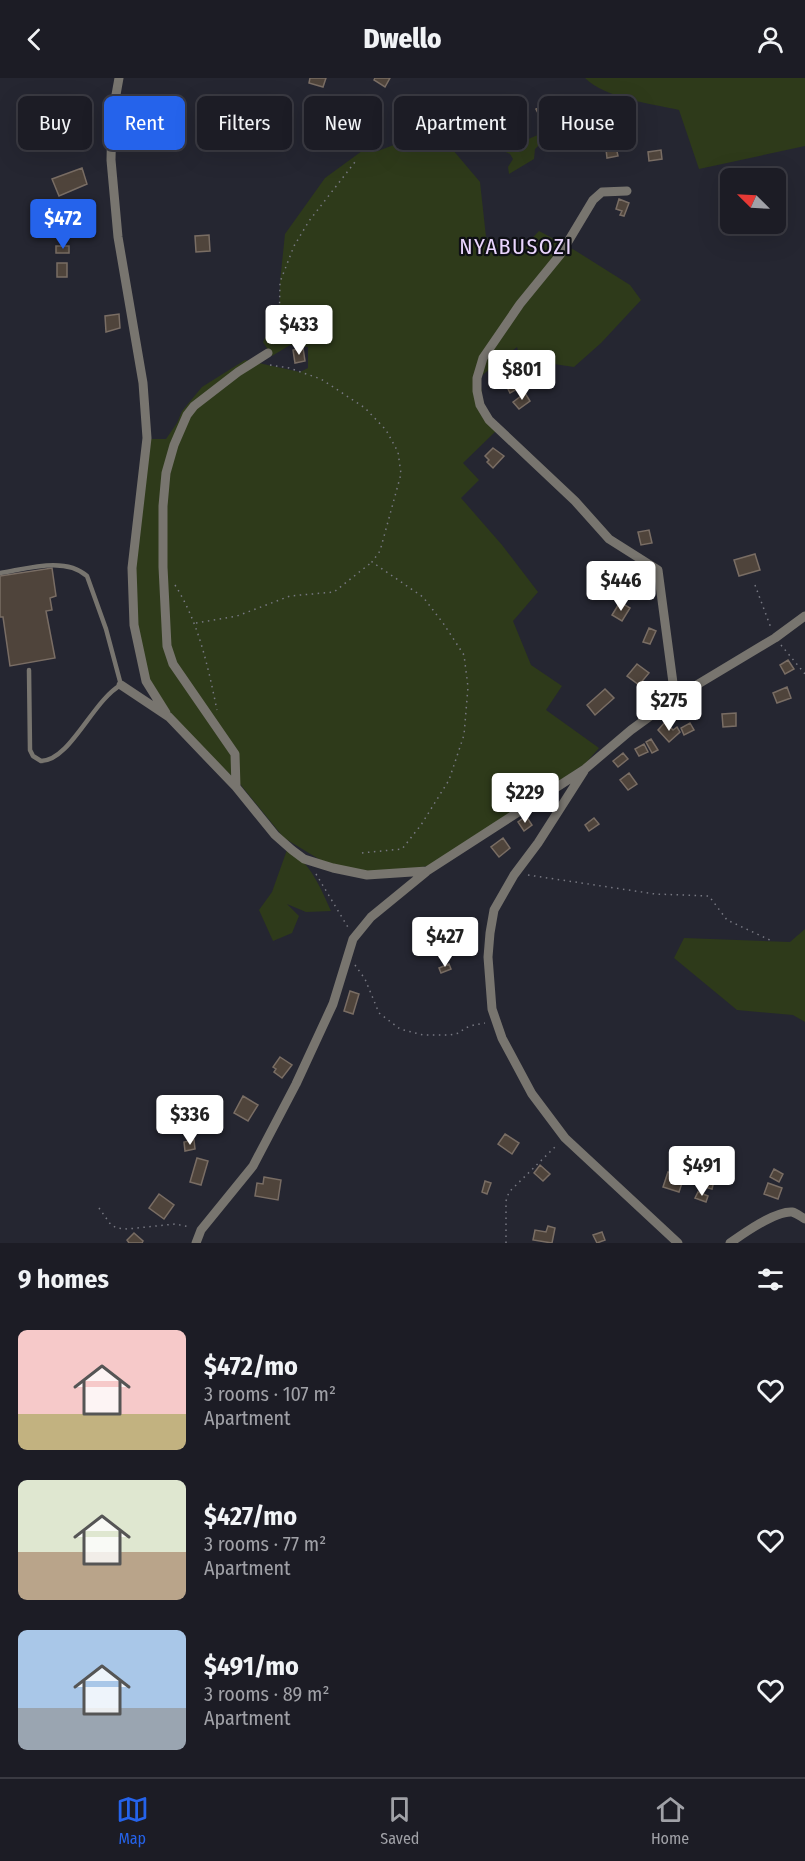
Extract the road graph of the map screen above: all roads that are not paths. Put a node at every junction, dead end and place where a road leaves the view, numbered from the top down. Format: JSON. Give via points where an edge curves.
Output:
{"nodes":[{"id":1,"x":119,"y":78,"type":"edge"},
{"id":2,"x":627,"y":190,"type":"dead end"},
{"id":3,"x":268,"y":353,"type":"road end"},
{"id":4,"x":0,"y":573,"type":"edge"},
{"id":5,"x":805,"y":616,"type":"edge"},
{"id":6,"x":29,"y":670,"type":"dead end"},
{"id":7,"x":121,"y":685,"type":"junction"},
{"id":8,"x":675,"y":698,"type":"junction"},
{"id":9,"x":169,"y":717,"type":"junction"},
{"id":10,"x":585,"y":769,"type":"junction"},
{"id":11,"x":236,"y":787,"type":"junction"},
{"id":12,"x":427,"y":871,"type":"junction"},
{"id":13,"x":805,"y":1219,"type":"edge"},
{"id":14,"x":196,"y":1243,"type":"edge"},
{"id":15,"x":678,"y":1243,"type":"edge"},
{"id":16,"x":730,"y":1243,"type":"edge"}],
"edges":[{"from":1,"to":9,"type":"street","via":[[112,117],[111,160],[118,237],[143,383],[147,438],[132,568],[134,625],[146,681]]},
{"from":2,"to":8,"type":"street","via":[[602,192],[592,200],[560,255],[483,358],[477,391],[489,420],[575,501],[609,539],[658,570]]},
{"from":3,"to":11,"type":"street","via":[[187,414],[166,473],[163,506],[167,646],[173,664],[235,754]]},
{"from":4,"to":7,"type":"lane","via":[[56,565],[71,566],[87,576]]},
{"from":5,"to":8,"type":"street"},
{"from":6,"to":7,"type":"lane","via":[[30,750],[41,761],[53,759],[63,751],[107,694]]},
{"from":7,"to":9,"type":"street"},
{"from":8,"to":10,"type":"street"},
{"from":9,"to":11,"type":"street"},
{"from":10,"to":12,"type":"street"},
{"from":10,"to":15,"type":"street","via":[[494,910],[489,982],[492,1009],[532,1094],[565,1138]]},
{"from":11,"to":12,"type":"street","via":[[275,834],[304,859],[367,875]]},
{"from":12,"to":14,"type":"street","via":[[359,930],[322,1031],[253,1166],[201,1230]]},
{"from":13,"to":16,"type":"street","via":[[788,1213]]}]}
